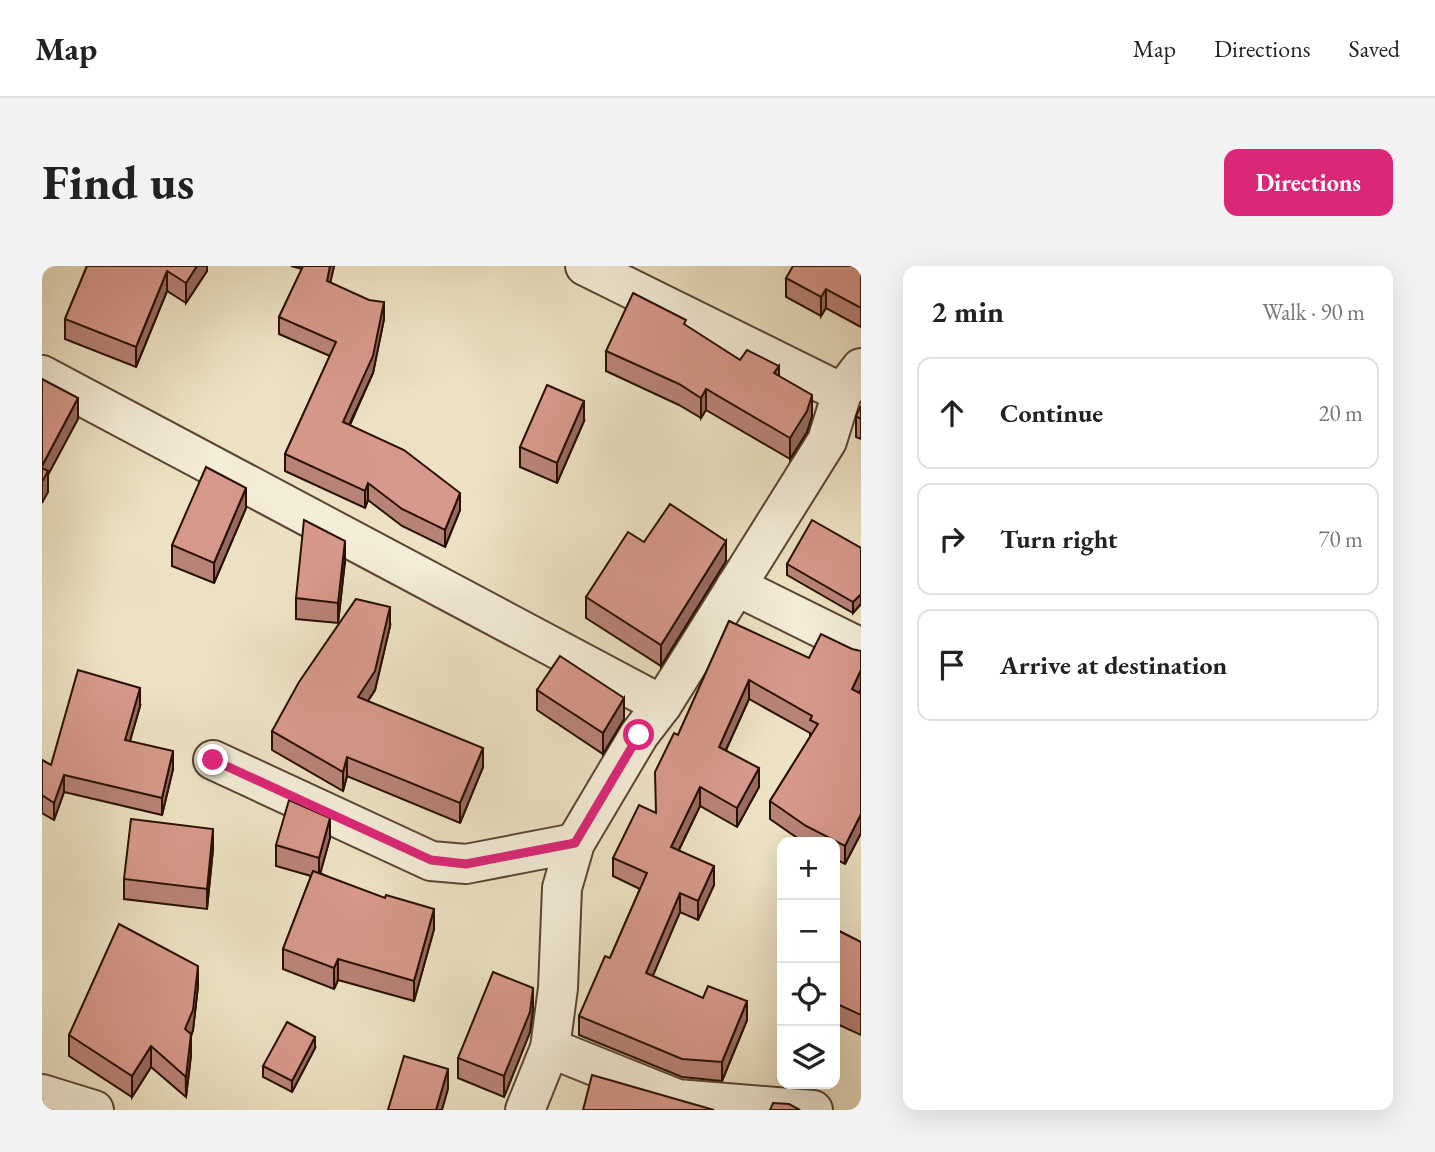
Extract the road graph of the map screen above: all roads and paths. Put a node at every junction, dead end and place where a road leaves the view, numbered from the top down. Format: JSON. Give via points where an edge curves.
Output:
{"nodes":[{"id":1,"x":585,"y":266,"type":"edge"},
{"id":2,"x":42,"y":376,"type":"edge"},
{"id":3,"x":852,"y":380,"type":"edge"},
{"id":4,"x":736,"y":586,"type":"junction"},
{"id":5,"x":861,"y":648,"type":"edge"},
{"id":6,"x":662,"y":705,"type":"junction"},
{"id":7,"x":213,"y":760,"type":"dead end"},
{"id":8,"x":575,"y":843,"type":"junction"},
{"id":9,"x":550,"y":1048,"type":"junction"},
{"id":10,"x":42,"y":1094,"type":"edge"},
{"id":11,"x":94,"y":1110,"type":"edge"},
{"id":12,"x":525,"y":1110,"type":"edge"},
{"id":13,"x":813,"y":1110,"type":"edge"}],
"edges":[{"from":1,"to":3,"type":"street"},
{"from":2,"to":6,"type":"street"},
{"from":3,"to":4,"type":"street","via":[[827,441]]},
{"from":4,"to":5,"type":"street"},
{"from":4,"to":6,"type":"street"},
{"from":6,"to":8,"type":"street"},
{"from":7,"to":8,"type":"street","via":[[440,863],[466,864]]},
{"from":8,"to":9,"type":"street","via":[[562,888]]},
{"from":9,"to":12,"type":"street"},
{"from":9,"to":13,"type":"street","via":[[677,1099]]},
{"from":10,"to":11,"type":"street"}]}
